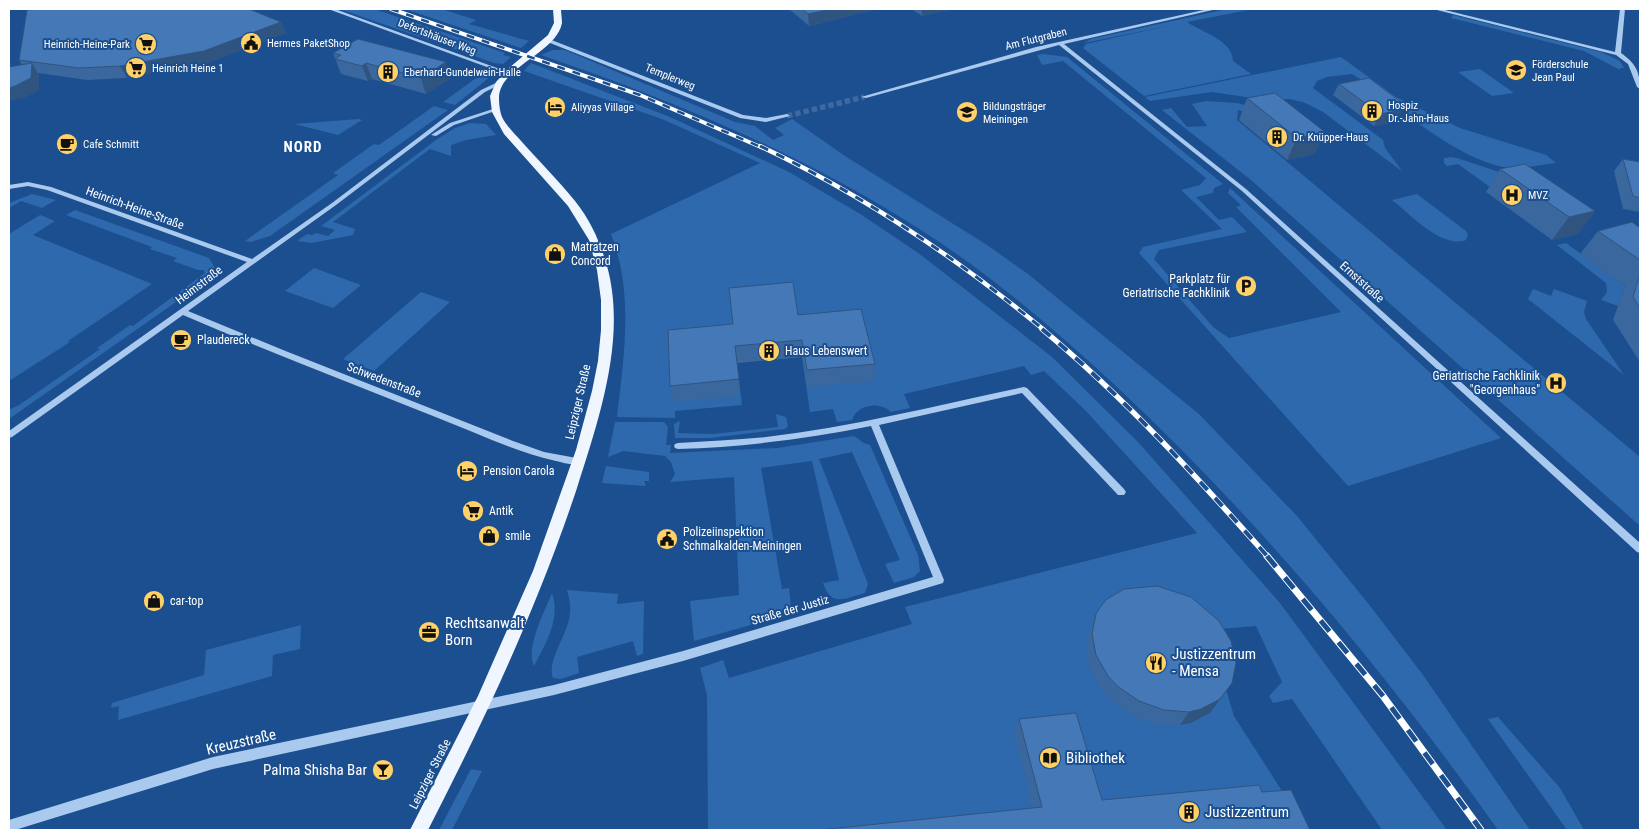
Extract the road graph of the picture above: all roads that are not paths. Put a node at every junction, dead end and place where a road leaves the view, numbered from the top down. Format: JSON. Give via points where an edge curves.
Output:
{"nodes":[{"id":1,"x":331,"y":9,"type":"edge"},
{"id":2,"x":557,"y":9,"type":"edge"},
{"id":3,"x":1214,"y":9,"type":"edge"},
{"id":4,"x":1436,"y":9,"type":"edge"},
{"id":5,"x":1624,"y":9,"type":"edge"},
{"id":6,"x":547,"y":40,"type":"junction"},
{"id":7,"x":1060,"y":43,"type":"junction"},
{"id":8,"x":1618,"y":54,"type":"junction"},
{"id":9,"x":508,"y":73,"type":"junction"},
{"id":10,"x":500,"y":84,"type":"junction"},
{"id":11,"x":1640,"y":86,"type":"edge"},
{"id":12,"x":864,"y":97,"type":"tunnel mouth"},
{"id":13,"x":495,"y":110,"type":"junction"},
{"id":14,"x":787,"y":116,"type":"tunnel mouth"},
{"id":15,"x":404,"y":153,"type":"junction"},
{"id":16,"x":9,"y":187,"type":"edge"},
{"id":17,"x":252,"y":261,"type":"junction"},
{"id":18,"x":183,"y":312,"type":"junction"},
{"id":19,"x":874,"y":424,"type":"junction"},
{"id":20,"x":9,"y":435,"type":"edge"},
{"id":21,"x":678,"y":446,"type":"dead end"},
{"id":22,"x":579,"y":461,"type":"junction"},
{"id":23,"x":1121,"y":492,"type":"dead end"},
{"id":24,"x":1640,"y":549,"type":"edge"},
{"id":25,"x":484,"y":704,"type":"junction"},
{"id":26,"x":9,"y":826,"type":"edge"},
{"id":27,"x":419,"y":830,"type":"edge"}],
"edges":[{"from":1,"to":9,"type":"street","name":"Defertshäuser Weg"},
{"from":2,"to":6,"type":"main road","via":[[556,31]]},
{"from":3,"to":7,"type":"street","name":"Am Flutgraben"},
{"from":4,"to":8,"type":"street"},
{"from":5,"to":8,"type":"street"},
{"from":6,"to":9,"type":"main road"},
{"from":6,"to":14,"type":"street","name":"Templerweg","via":[[742,117],[766,120]]},
{"from":7,"to":12,"type":"street","name":"Am Flutgraben"},
{"from":7,"to":24,"type":"street","name":"Ernststraße","via":[[1244,190]]},
{"from":8,"to":11,"type":"street","via":[[1631,63]]},
{"from":9,"to":10,"type":"main road"},
{"from":10,"to":13,"type":"main road"},
{"from":10,"to":15,"type":"street","name":"Heimstraße","via":[[483,91]]},
{"from":13,"to":15,"type":"street","name":"Heimstraße","via":[[452,124]]},
{"from":13,"to":22,"type":"main road","name":"Leipziger Straße","via":[[506,129],[579,215],[594,239],[601,266],[607,338],[598,398]]},
{"from":15,"to":17,"type":"street","name":"Heimstraße"},
{"from":16,"to":17,"type":"street","name":"Heinrich-Heine-Straße","via":[[28,184],[49,188]]},
{"from":17,"to":18,"type":"street","name":"Heimstraße"},
{"from":18,"to":20,"type":"street","name":"Heimstraße"},
{"from":18,"to":22,"type":"street","name":"Schwedenstraße","via":[[520,446],[560,460]]},
{"from":19,"to":21,"type":"street","via":[[750,443]]},
{"from":19,"to":23,"type":"street","via":[[897,416],[1024,390]]},
{"from":19,"to":25,"type":"street","name":"Straße der Justiz","via":[[939,580],[666,661]]},
{"from":22,"to":25,"type":"main road","name":"Leipziger Straße","via":[[538,583]]},
{"from":25,"to":26,"type":"street","name":"Kreuzstraße","via":[[213,762]]},
{"from":25,"to":27,"type":"main road","name":"Leipziger Straße"}]}
